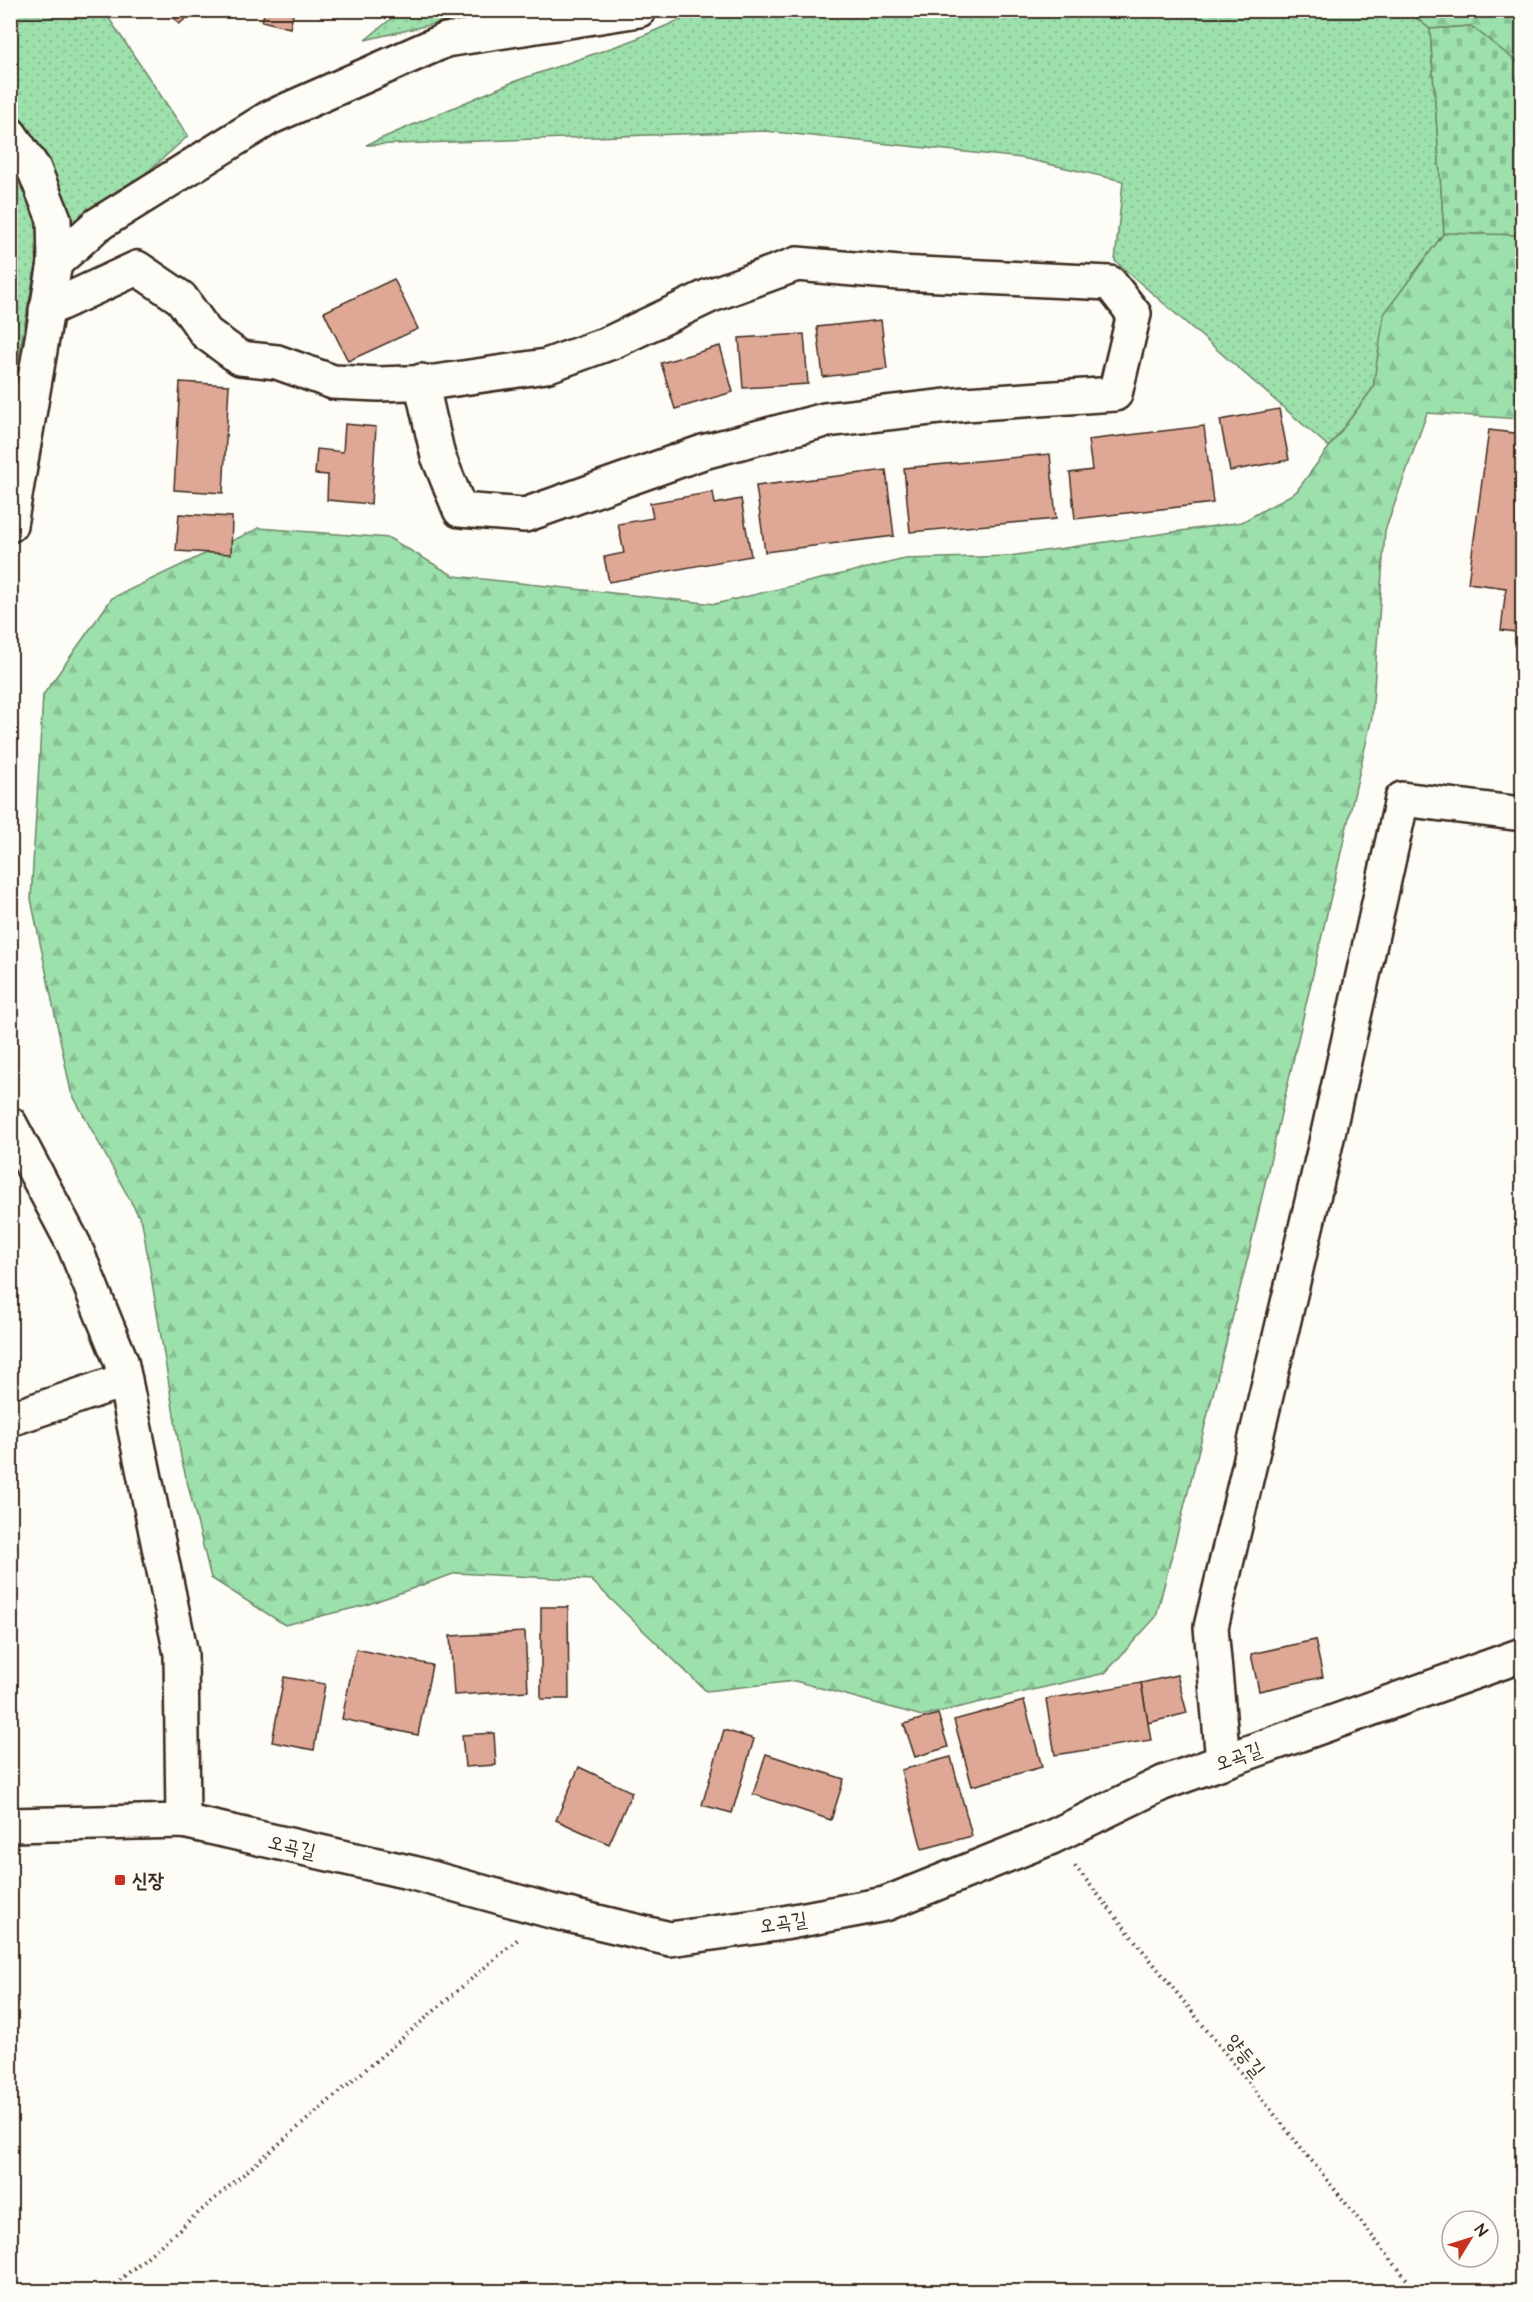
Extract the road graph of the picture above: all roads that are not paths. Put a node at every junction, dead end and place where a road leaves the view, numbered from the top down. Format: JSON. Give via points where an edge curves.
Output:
{"nodes":[{"id":1,"x":639,"y":10,"type":"edge"},
{"id":2,"x":10,"y":134,"type":"edge"},
{"id":3,"x":55,"y":263,"type":"junction"},
{"id":4,"x":46,"y":309,"type":"junction"},
{"id":5,"x":421,"y":381,"type":"junction"},
{"id":6,"x":10,"y":525,"type":"edge"},
{"id":7,"x":1522,"y":814,"type":"edge"},
{"id":8,"x":10,"y":1124,"type":"edge"},
{"id":9,"x":125,"y":1380,"type":"junction"},
{"id":10,"x":10,"y":1419,"type":"edge"},
{"id":11,"x":1522,"y":1655,"type":"edge"},
{"id":12,"x":1223,"y":1761,"type":"junction"},
{"id":13,"x":183,"y":1821,"type":"junction"},
{"id":14,"x":10,"y":1825,"type":"edge"}],
"edges":[{"from":1,"to":3,"type":"street","via":[[446,40],[269,118],[97,225]]},
{"from":2,"to":3,"type":"street","via":[[34,169],[54,219]]},
{"from":3,"to":4,"type":"street"},
{"from":4,"to":5,"type":"street","via":[[137,268],[181,298],[206,333],[240,357],[277,362],[333,382]]},
{"from":4,"to":6,"type":"street"},
{"from":5,"to":5,"type":"street","via":[[546,366],[612,342],[709,296],[797,264],[1110,283],[1134,314],[1115,394],[965,404],[825,420],[703,452],[525,515],[460,510],[438,456]]},
{"from":7,"to":12,"type":"street","via":[[1402,799],[1212,1627]]},
{"from":8,"to":9,"type":"street","via":[[74,1245]]},
{"from":9,"to":10,"type":"street"},
{"from":9,"to":13,"type":"street","via":[[181,1654]]},
{"from":11,"to":12,"type":"street","name":"오곡길"},
{"from":12,"to":13,"type":"street","name":"오곡길","via":[[1162,1783],[1052,1837],[885,1904],[670,1939],[413,1873]]},
{"from":13,"to":14,"type":"street","name":"오곡길"}]}
